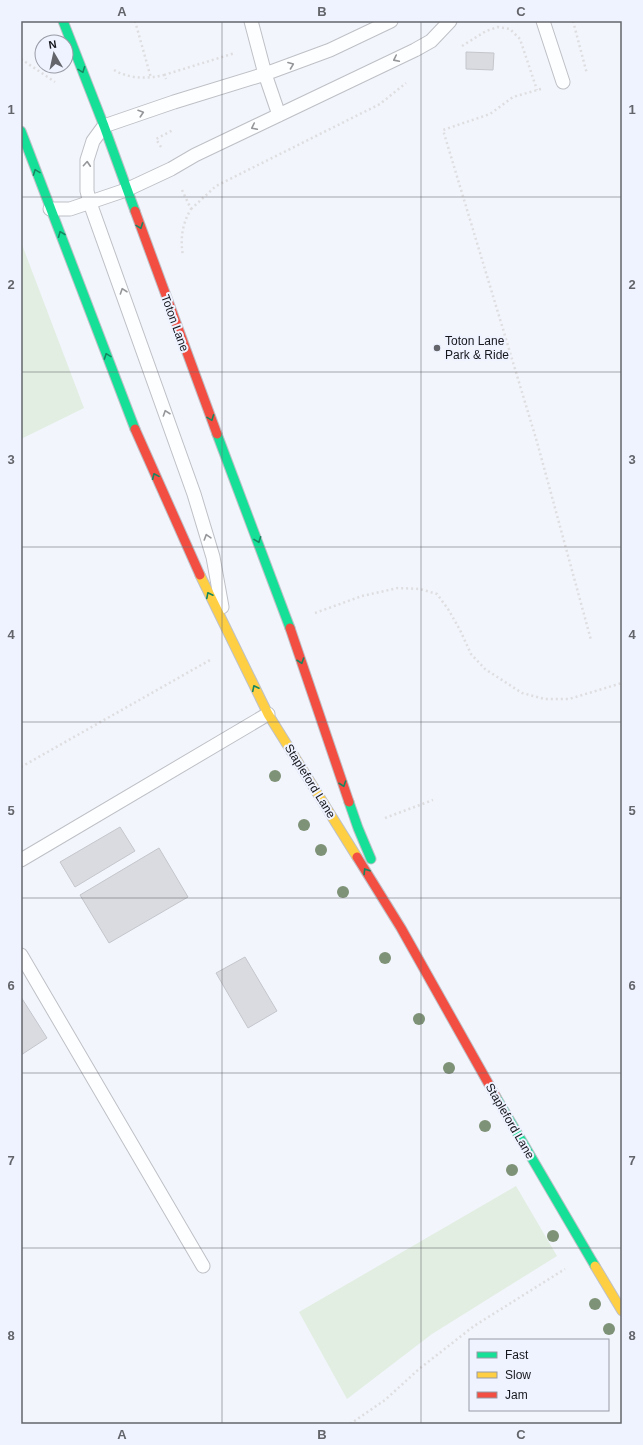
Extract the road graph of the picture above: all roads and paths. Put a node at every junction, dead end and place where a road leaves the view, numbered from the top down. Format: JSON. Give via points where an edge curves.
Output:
{"nodes":[{"id":1,"x":63,"y":21,"type":"edge"},
{"id":2,"x":135,"y":21,"type":"edge"},
{"id":3,"x":251,"y":21,"type":"edge"},
{"id":4,"x":391,"y":21,"type":"edge"},
{"id":5,"x":450,"y":21,"type":"edge"},
{"id":6,"x":543,"y":21,"type":"edge"},
{"id":7,"x":574,"y":21,"type":"edge"},
{"id":8,"x":461,"y":46,"type":"dead end"},
{"id":9,"x":110,"y":65,"type":"dead end"},
{"id":10,"x":265,"y":74,"type":"junction"},
{"id":11,"x":151,"y":78,"type":"dead end"},
{"id":12,"x":407,"y":82,"type":"dead end"},
{"id":13,"x":563,"y":82,"type":"junction"},
{"id":14,"x":537,"y":90,"type":"junction"},
{"id":15,"x":174,"y":102,"type":"junction"},
{"id":16,"x":279,"y":115,"type":"junction"},
{"id":17,"x":104,"y":126,"type":"junction"},
{"id":18,"x":21,"y":131,"type":"edge"},
{"id":19,"x":171,"y":168,"type":"junction"},
{"id":20,"x":126,"y":190,"type":"junction"},
{"id":21,"x":90,"y":203,"type":"junction"},
{"id":22,"x":50,"y":208,"type":"junction"},
{"id":23,"x":191,"y":209,"type":"junction"},
{"id":24,"x":185,"y":263,"type":"dead end"},
{"id":25,"x":289,"y":624,"type":"junction"},
{"id":26,"x":227,"y":630,"type":"junction"},
{"id":27,"x":591,"y":640,"type":"dead end"},
{"id":28,"x":234,"y":646,"type":"junction"},
{"id":29,"x":622,"y":683,"type":"edge"},
{"id":30,"x":268,"y":714,"type":"junction"},
{"id":31,"x":21,"y":767,"type":"edge"},
{"id":32,"x":433,"y":800,"type":"dead end"},
{"id":33,"x":358,"y":828,"type":"junction"},
{"id":34,"x":21,"y":860,"type":"edge"},
{"id":35,"x":401,"y":928,"type":"junction"},
{"id":36,"x":21,"y":955,"type":"edge"},
{"id":37,"x":588,"y":1254,"type":"junction"},
{"id":38,"x":204,"y":1266,"type":"dead end"},
{"id":39,"x":622,"y":1311,"type":"edge"},
{"id":40,"x":350,"y":1424,"type":"edge"}],
"edges":[{"from":1,"to":17,"type":"main road","name":"Toton Lane","one_way":true},
{"from":2,"to":11,"type":"path"},
{"from":3,"to":10,"type":"lane"},
{"from":10,"to":4,"type":"lane","one_way":true,"via":[[330,50]]},
{"from":5,"to":16,"type":"lane","one_way":true,"via":[[431,41]]},
{"from":6,"to":13,"type":"lane"},
{"from":7,"to":13,"type":"path","via":[[588,74]]},
{"from":8,"to":14,"type":"path","via":[[486,31],[498,27],[510,29],[520,39]]},
{"from":9,"to":15,"type":"path","via":[[114,71],[139,78],[164,75]]},
{"from":10,"to":15,"type":"lane"},
{"from":10,"to":16,"type":"lane"},
{"from":12,"to":23,"type":"path","via":[[380,104],[216,186]]},
{"from":13,"to":14,"type":"path"},
{"from":14,"to":27,"type":"path","via":[[513,97],[490,114],[443,130],[537,442]]},
{"from":17,"to":15,"type":"lane","one_way":true},
{"from":15,"to":19,"type":"path","via":[[182,125],[156,139]]},
{"from":16,"to":19,"type":"lane","one_way":true},
{"from":17,"to":20,"type":"main road","name":"Toton Lane"},
{"from":21,"to":17,"type":"lane","one_way":true,"via":[[87,191],[87,160],[93,141]]},
{"from":22,"to":18,"type":"main road","one_way":true},
{"from":19,"to":20,"type":"lane"},
{"from":19,"to":23,"type":"path"},
{"from":20,"to":21,"type":"lane"},
{"from":20,"to":25,"type":"main road","name":"Toton Lane","one_way":true},
{"from":21,"to":22,"type":"lane","via":[[70,209]]},
{"from":26,"to":21,"type":"lane","one_way":true,"via":[[213,557],[194,494]]},
{"from":26,"to":22,"type":"main road","one_way":true,"via":[[198,572],[139,439]]},
{"from":23,"to":24,"type":"path","via":[[183,227],[182,248]]},
{"from":25,"to":29,"type":"path","via":[[362,596],[398,588],[420,589],[437,594],[460,630],[471,654],[485,669],[522,693],[546,699],[569,699]]},
{"from":25,"to":33,"type":"main road","name":"Stapleford Lane","one_way":true},
{"from":26,"to":28,"type":"main road","name":"Stapleford Lane"},
{"from":30,"to":28,"type":"main road","name":"Stapleford Lane","one_way":true},
{"from":28,"to":31,"type":"path"},
{"from":30,"to":34,"type":"lane"},
{"from":35,"to":30,"type":"main road","name":"Stapleford Lane","one_way":true},
{"from":32,"to":33,"type":"path"},
{"from":33,"to":35,"type":"main road","name":"Stapleford Lane"},
{"from":35,"to":37,"type":"main road","name":"Stapleford Lane","via":[[487,1083]]},
{"from":36,"to":38,"type":"lane"},
{"from":37,"to":39,"type":"main road","name":"Stapleford Lane"},
{"from":37,"to":40,"type":"path","via":[[474,1326],[419,1369],[385,1400]]}]}
